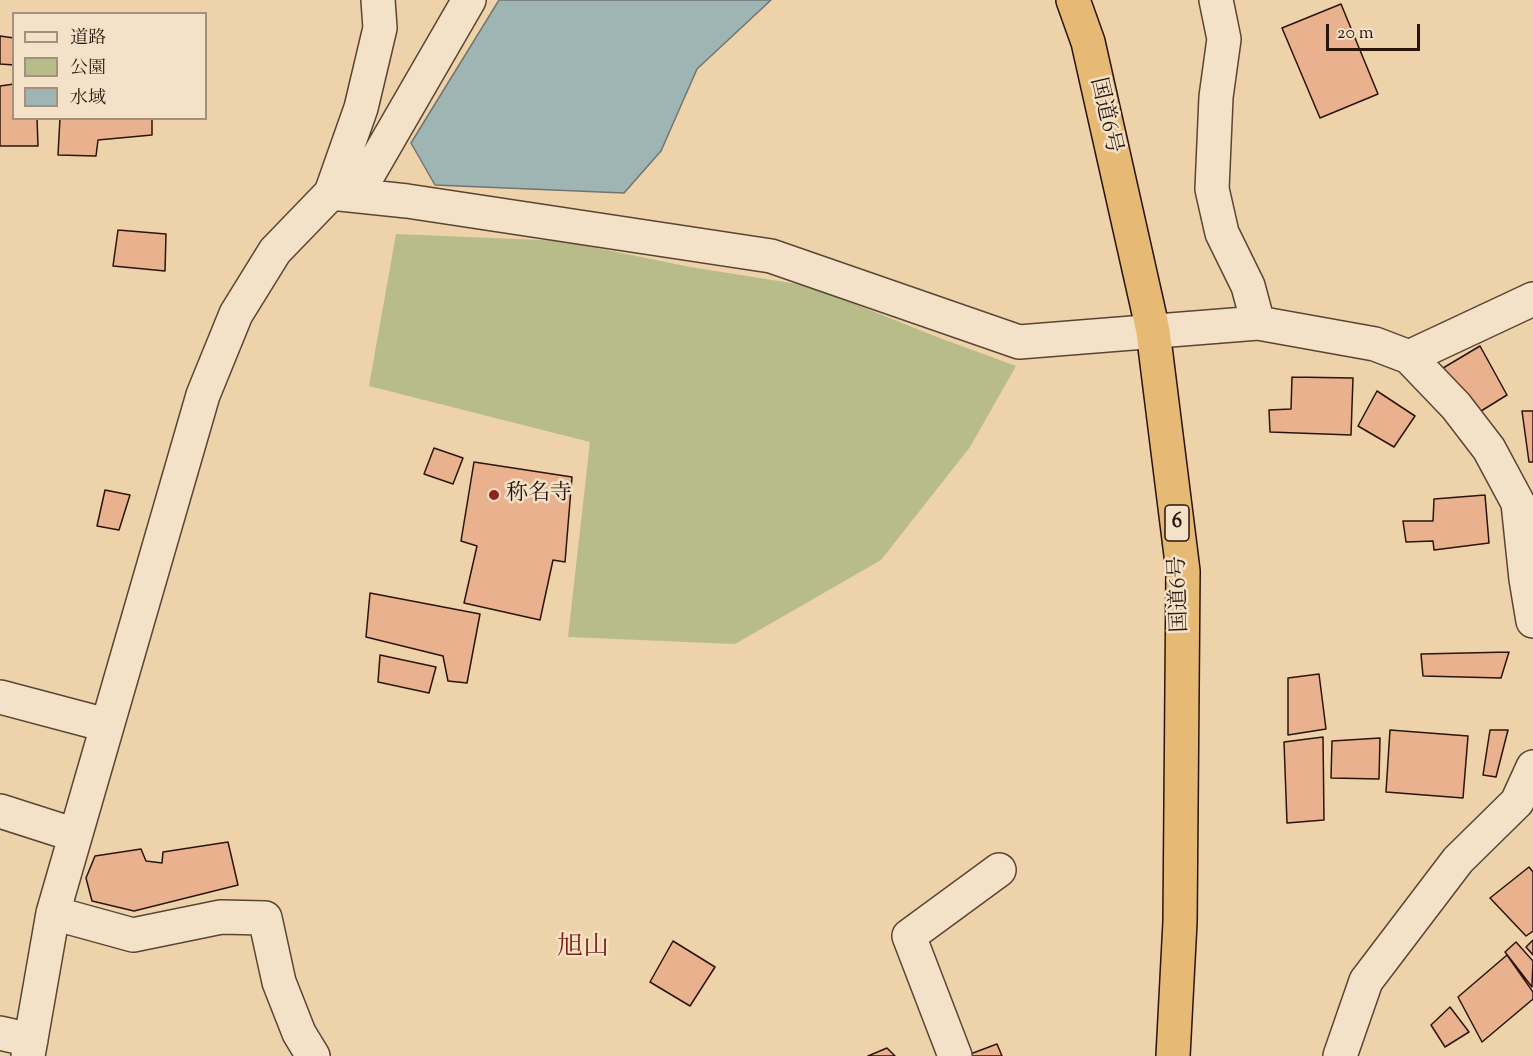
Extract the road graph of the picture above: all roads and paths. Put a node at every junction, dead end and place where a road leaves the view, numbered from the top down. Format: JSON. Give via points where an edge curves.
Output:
{"nodes":[{"id":1,"x":378,"y":0,"type":"edge"},
{"id":2,"x":470,"y":0,"type":"edge"},
{"id":3,"x":1073,"y":0,"type":"edge"},
{"id":4,"x":1216,"y":0,"type":"edge"},
{"id":5,"x":331,"y":193,"type":"junction"},
{"id":6,"x":1533,"y":298,"type":"edge"},
{"id":7,"x":1258,"y":323,"type":"junction"},
{"id":8,"x":1153,"y":331,"type":"junction"},
{"id":9,"x":1409,"y":357,"type":"junction"},
{"id":10,"x":1533,"y":621,"type":"edge"},
{"id":11,"x":0,"y":697,"type":"edge"},
{"id":12,"x":106,"y":725,"type":"junction"},
{"id":13,"x":1533,"y":767,"type":"edge"},
{"id":14,"x":1525,"y":809,"type":"edge"},
{"id":15,"x":0,"y":811,"type":"edge"},
{"id":16,"x":75,"y":835,"type":"junction"},
{"id":17,"x":999,"y":870,"type":"dead end"},
{"id":18,"x":53,"y":913,"type":"junction"},
{"id":19,"x":20,"y":1043,"type":"edge"},
{"id":20,"x":313,"y":1056,"type":"edge"},
{"id":21,"x":955,"y":1056,"type":"edge"},
{"id":22,"x":1173,"y":1056,"type":"edge"},
{"id":23,"x":1340,"y":1056,"type":"edge"}],
"edges":[{"from":1,"to":5,"type":"street","via":[[380,28],[361,108]]},
{"from":2,"to":5,"type":"street","via":[[369,173]]},
{"from":3,"to":8,"type":"highway","name":"国道6号","number":"6","via":[[1088,42]]},
{"from":4,"to":7,"type":"street","via":[[1224,39],[1216,97],[1212,189],[1222,233],[1248,286]]},
{"from":5,"to":8,"type":"street","via":[[771,256],[1019,342]]},
{"from":5,"to":12,"type":"street","via":[[275,252],[236,314],[203,395]]},
{"from":6,"to":9,"type":"street"},
{"from":7,"to":8,"type":"street"},
{"from":7,"to":9,"type":"street","via":[[1375,344]]},
{"from":8,"to":22,"type":"highway","name":"国道6号","number":"6","via":[[1183,571],[1180,922]]},
{"from":9,"to":10,"type":"street","via":[[1456,406],[1489,449],[1518,503]]},
{"from":11,"to":12,"type":"street"},
{"from":12,"to":16,"type":"street"},
{"from":13,"to":14,"type":"street"},
{"from":14,"to":23,"type":"street","via":[[1458,860],[1366,981]]},
{"from":15,"to":16,"type":"street"},
{"from":16,"to":18,"type":"street"},
{"from":17,"to":21,"type":"street","via":[[909,936]]},
{"from":18,"to":19,"type":"street"},
{"from":18,"to":20,"type":"street","via":[[133,935],[221,917],[265,918],[279,982],[299,1034]]}]}
